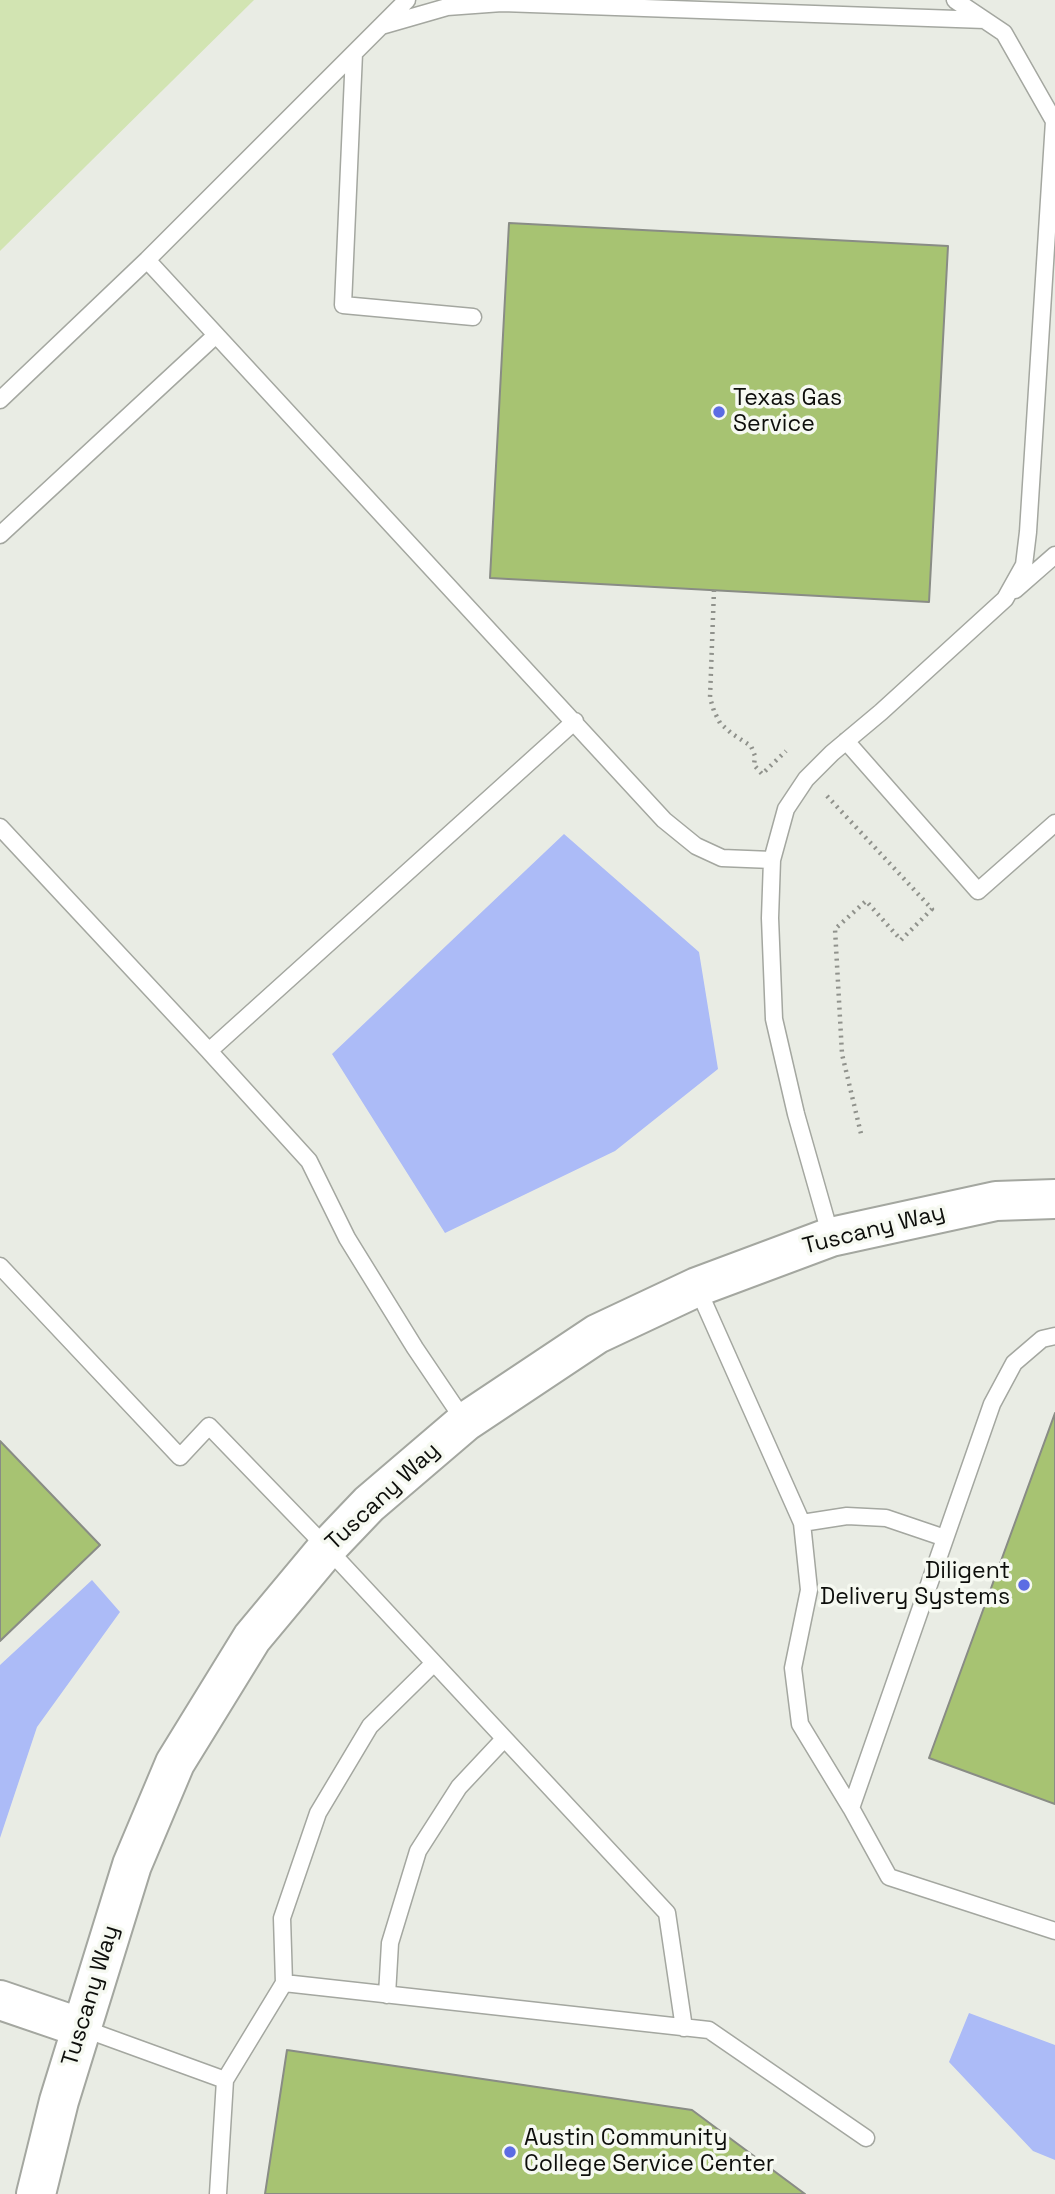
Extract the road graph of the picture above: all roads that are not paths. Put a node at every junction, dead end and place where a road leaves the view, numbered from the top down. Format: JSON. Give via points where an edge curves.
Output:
{"nodes":[{"id":1,"x":407,"y":0,"type":"edge"},
{"id":2,"x":955,"y":0,"type":"edge"},
{"id":3,"x":985,"y":20,"type":"junction"},
{"id":4,"x":381,"y":26,"type":"junction"},
{"id":5,"x":354,"y":53,"type":"junction"},
{"id":6,"x":1049,"y":98,"type":"edge"},
{"id":7,"x":147,"y":260,"type":"junction"},
{"id":8,"x":1055,"y":312,"type":"edge"},
{"id":9,"x":473,"y":317,"type":"dead end"},
{"id":10,"x":1041,"y":325,"type":"junction"},
{"id":11,"x":216,"y":335,"type":"junction"},
{"id":12,"x":0,"y":400,"type":"edge"},
{"id":13,"x":0,"y":535,"type":"edge"},
{"id":14,"x":1055,"y":555,"type":"edge"},
{"id":15,"x":1005,"y":599,"type":"junction"},
{"id":16,"x":575,"y":721,"type":"junction"},
{"id":17,"x":846,"y":741,"type":"junction"},
{"id":18,"x":1055,"y":823,"type":"edge"},
{"id":19,"x":0,"y":827,"type":"edge"},
{"id":20,"x":772,"y":860,"type":"junction"},
{"id":21,"x":209,"y":1051,"type":"junction"},
{"id":22,"x":1055,"y":1199,"type":"edge"},
{"id":23,"x":831,"y":1237,"type":"junction"},
{"id":24,"x":0,"y":1266,"type":"edge"},
{"id":25,"x":697,"y":1287,"type":"junction"},
{"id":26,"x":1055,"y":1336,"type":"edge"},
{"id":27,"x":465,"y":1422,"type":"junction"},
{"id":28,"x":802,"y":1523,"type":"junction"},
{"id":29,"x":945,"y":1538,"type":"junction"},
{"id":30,"x":327,"y":1549,"type":"junction"},
{"id":31,"x":434,"y":1663,"type":"junction"},
{"id":32,"x":504,"y":1739,"type":"junction"},
{"id":33,"x":851,"y":1808,"type":"junction"},
{"id":34,"x":1055,"y":1931,"type":"edge"},
{"id":35,"x":284,"y":1983,"type":"junction"},
{"id":36,"x":387,"y":1994,"type":"junction"},
{"id":37,"x":0,"y":2000,"type":"edge"},
{"id":38,"x":82,"y":2028,"type":"junction"},
{"id":39,"x":684,"y":2028,"type":"junction"},
{"id":40,"x":225,"y":2080,"type":"junction"},
{"id":41,"x":866,"y":2138,"type":"dead end"},
{"id":42,"x":36,"y":2194,"type":"edge"},
{"id":43,"x":218,"y":2194,"type":"edge"}],
"edges":[{"from":1,"to":4,"type":"lane"},
{"from":2,"to":3,"type":"lane"},
{"from":3,"to":4,"type":"lane","via":[[502,3],[447,7]]},
{"from":3,"to":6,"type":"lane","via":[[1004,33]]},
{"from":4,"to":5,"type":"lane"},
{"from":5,"to":7,"type":"lane"},
{"from":5,"to":9,"type":"lane","via":[[343,305]]},
{"from":6,"to":10,"type":"lane","via":[[1054,121]]},
{"from":7,"to":11,"type":"lane"},
{"from":7,"to":12,"type":"lane"},
{"from":8,"to":10,"type":"lane"},
{"from":10,"to":15,"type":"lane","via":[[1024,565]]},
{"from":11,"to":13,"type":"lane"},
{"from":11,"to":16,"type":"lane"},
{"from":14,"to":15,"type":"lane"},
{"from":15,"to":17,"type":"lane"},
{"from":16,"to":20,"type":"lane","via":[[664,820],[696,846],[722,858]]},
{"from":16,"to":21,"type":"lane"},
{"from":17,"to":18,"type":"lane","via":[[978,891]]},
{"from":17,"to":20,"type":"lane","via":[[806,779],[786,809]]},
{"from":19,"to":21,"type":"lane"},
{"from":20,"to":23,"type":"lane","via":[[774,1018]]},
{"from":21,"to":27,"type":"lane","via":[[309,1161],[347,1238]]},
{"from":22,"to":23,"type":"street","name":"Tuscany Way","via":[[996,1201]]},
{"from":23,"to":25,"type":"street","name":"Tuscany Way"},
{"from":24,"to":30,"type":"lane","via":[[180,1457],[209,1426]]},
{"from":25,"to":27,"type":"street","name":"Tuscany Way","via":[[597,1334]]},
{"from":25,"to":28,"type":"lane"},
{"from":26,"to":29,"type":"lane","via":[[1042,1339],[1014,1363],[992,1404]]},
{"from":27,"to":30,"type":"street","name":"Tuscany Way","via":[[369,1504]]},
{"from":28,"to":29,"type":"lane","via":[[848,1516],[886,1518]]},
{"from":28,"to":33,"type":"lane","via":[[809,1590],[793,1668],[800,1724]]},
{"from":29,"to":33,"type":"lane"},
{"from":30,"to":31,"type":"lane"},
{"from":30,"to":38,"type":"street","name":"Tuscany Way","via":[[252,1639],[175,1763],[132,1864]]},
{"from":31,"to":32,"type":"lane"},
{"from":31,"to":35,"type":"lane","via":[[370,1726],[318,1813],[282,1918]]},
{"from":32,"to":36,"type":"lane","via":[[459,1787],[418,1852],[390,1943]]},
{"from":32,"to":39,"type":"lane","via":[[667,1913]]},
{"from":33,"to":34,"type":"lane","via":[[888,1877]]},
{"from":35,"to":36,"type":"lane"},
{"from":35,"to":40,"type":"lane"},
{"from":36,"to":39,"type":"lane"},
{"from":37,"to":38,"type":"street"},
{"from":38,"to":40,"type":"lane"},
{"from":38,"to":42,"type":"street","name":"Tuscany Way"},
{"from":39,"to":41,"type":"lane","via":[[709,2030]]},
{"from":40,"to":43,"type":"lane"}]}
